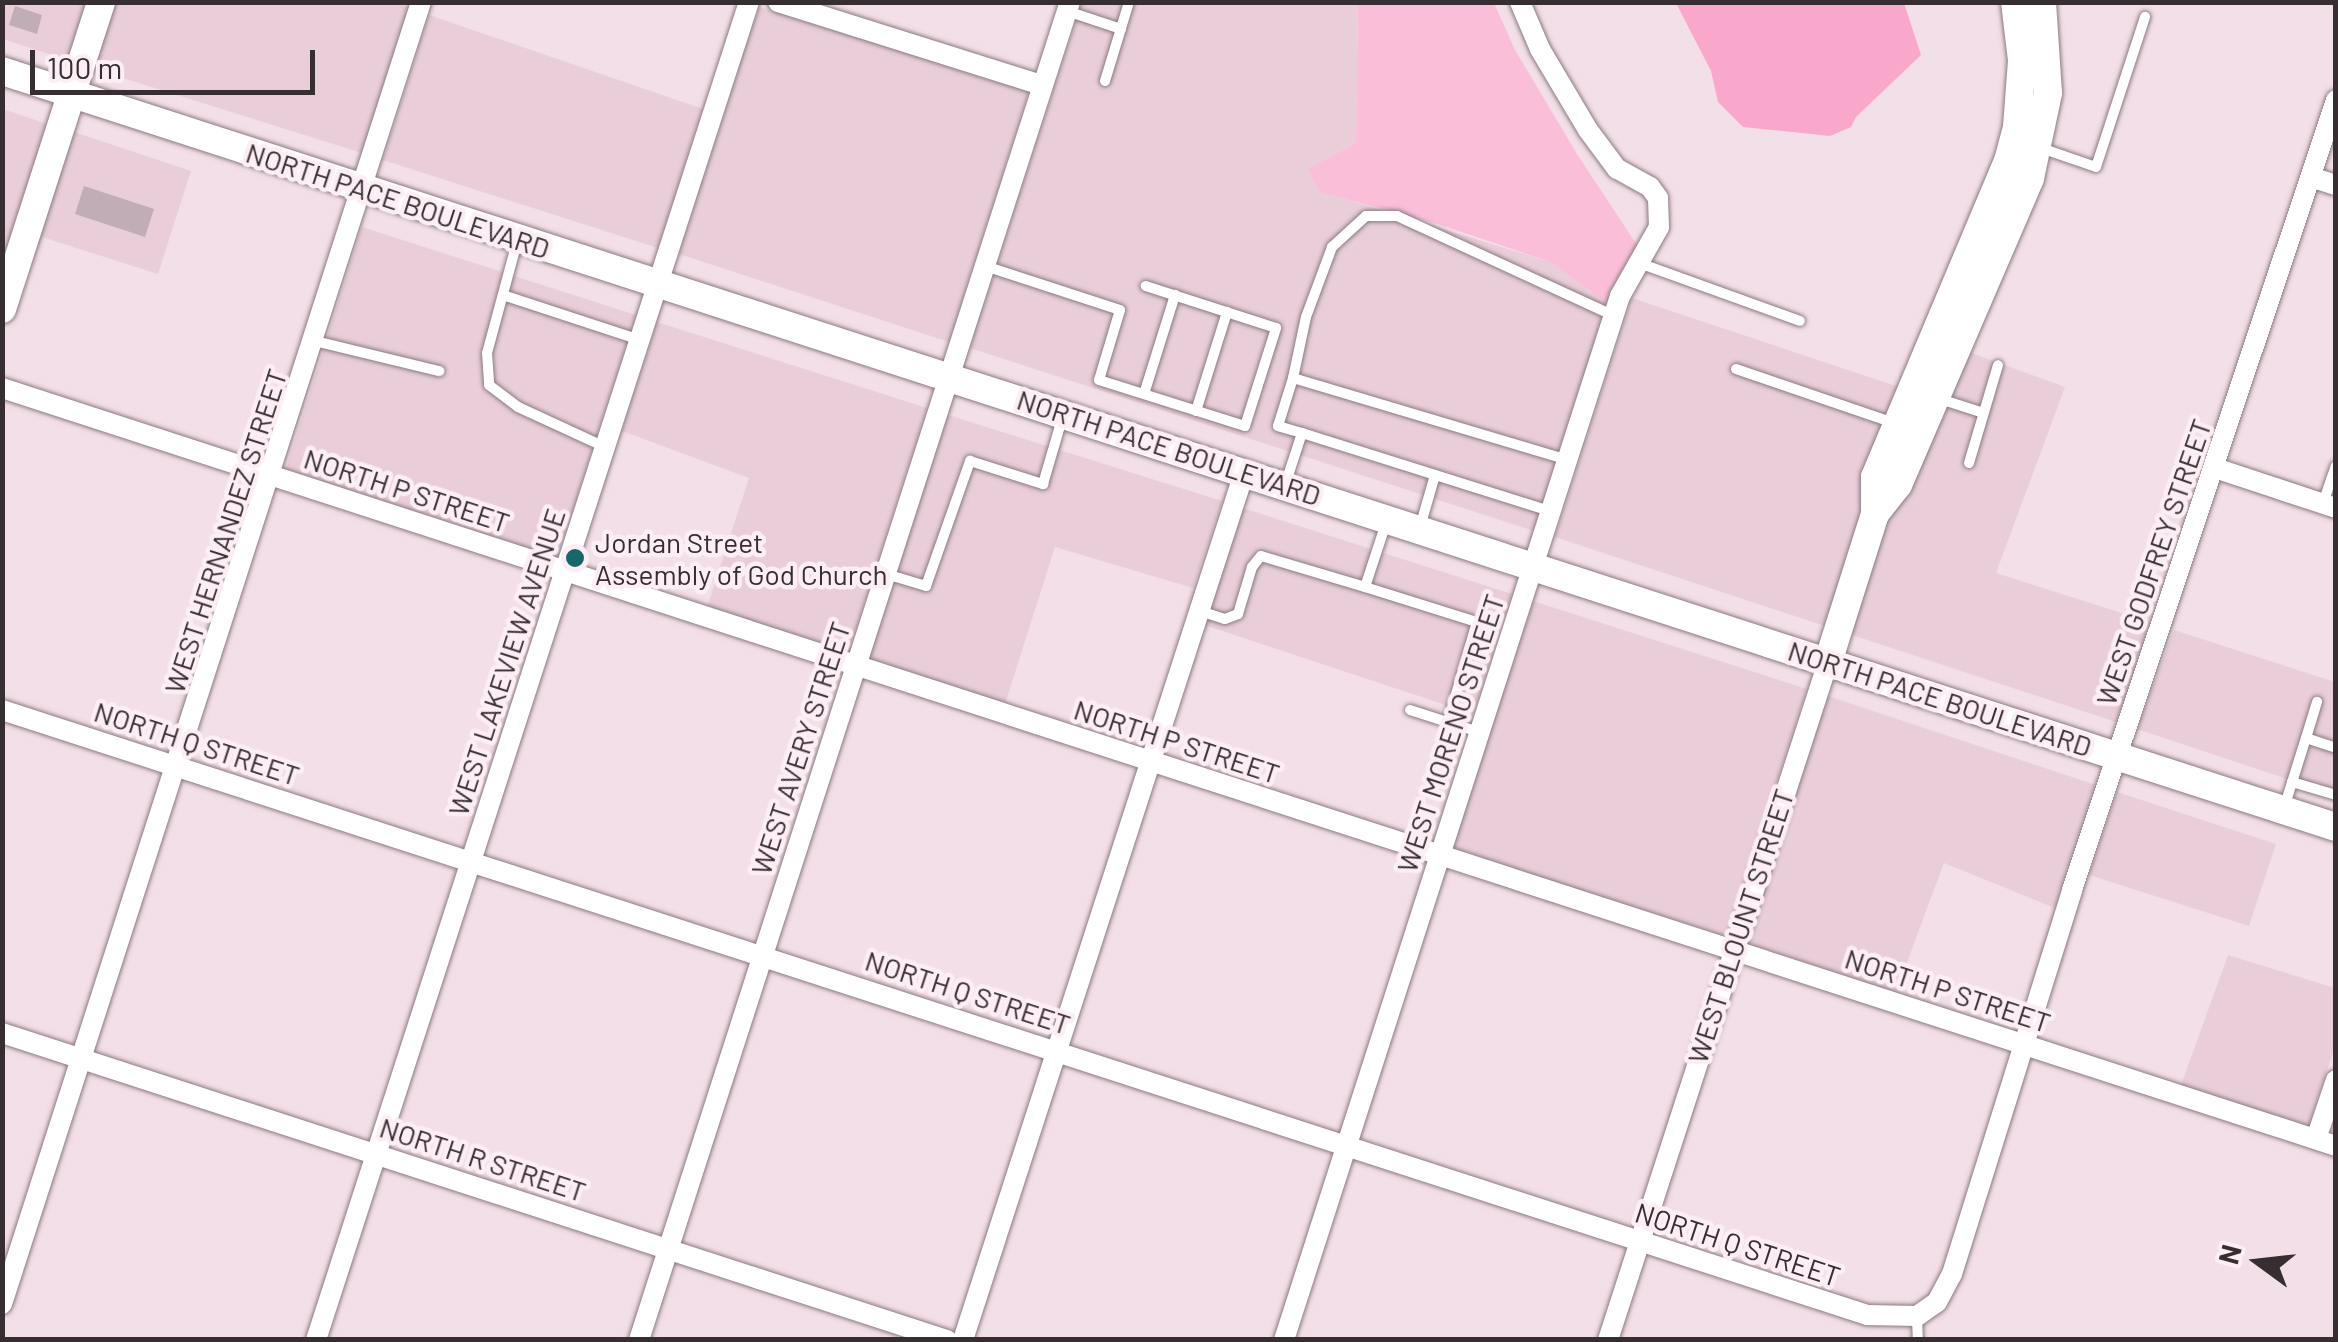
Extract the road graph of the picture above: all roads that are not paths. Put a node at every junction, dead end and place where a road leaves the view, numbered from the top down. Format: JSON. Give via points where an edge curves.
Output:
{"nodes":[{"id":1,"x":101,"y":2,"type":"edge"},
{"id":2,"x":422,"y":2,"type":"edge"},
{"id":3,"x":749,"y":2,"type":"edge"},
{"id":4,"x":778,"y":2,"type":"edge"},
{"id":5,"x":1129,"y":2,"type":"edge"},
{"id":6,"x":1520,"y":2,"type":"edge"},
{"id":7,"x":2015,"y":2,"type":"edge"},
{"id":8,"x":2042,"y":2,"type":"edge"},
{"id":9,"x":1069,"y":7,"type":"edge"},
{"id":10,"x":2145,"y":16,"type":"dead end"},
{"id":11,"x":1120,"y":28,"type":"junction"},
{"id":12,"x":2,"y":71,"type":"edge"},
{"id":13,"x":1105,"y":80,"type":"dead end"},
{"id":14,"x":1042,"y":85,"type":"junction"},
{"id":15,"x":72,"y":93,"type":"junction"},
{"id":16,"x":2336,"y":100,"type":"edge"},
{"id":17,"x":2026,"y":143,"type":"junction"},
{"id":18,"x":2310,"y":177,"type":"junction"},
{"id":19,"x":2336,"y":185,"type":"edge"},
{"id":20,"x":362,"y":188,"type":"junction"},
{"id":21,"x":518,"y":238,"type":"junction"},
{"id":22,"x":1985,"y":254,"type":"junction"},
{"id":23,"x":1639,"y":264,"type":"junction"},
{"id":24,"x":984,"y":266,"type":"junction"},
{"id":25,"x":658,"y":283,"type":"junction"},
{"id":26,"x":1146,"y":286,"type":"dead end"},
{"id":27,"x":503,"y":295,"type":"junction"},
{"id":28,"x":1175,"y":295,"type":"junction"},
{"id":29,"x":2,"y":310,"type":"edge"},
{"id":30,"x":1227,"y":312,"type":"junction"},
{"id":31,"x":1614,"y":316,"type":"junction"},
{"id":32,"x":1800,"y":321,"type":"dead end"},
{"id":33,"x":640,"y":340,"type":"junction"},
{"id":34,"x":314,"y":341,"type":"junction"},
{"id":35,"x":1998,"y":366,"type":"dead end"},
{"id":36,"x":1736,"y":369,"type":"dead end"},
{"id":37,"x":439,"y":371,"type":"dead end"},
{"id":38,"x":950,"y":376,"type":"junction"},
{"id":39,"x":1292,"y":378,"type":"junction"},
{"id":40,"x":2,"y":388,"type":"edge"},
{"id":41,"x":1144,"y":394,"type":"junction"},
{"id":42,"x":1936,"y":398,"type":"junction"},
{"id":43,"x":1196,"y":411,"type":"junction"},
{"id":44,"x":1064,"y":412,"type":"junction"},
{"id":45,"x":1984,"y":413,"type":"junction"},
{"id":46,"x":1898,"y":424,"type":"junction"},
{"id":47,"x":1302,"y":433,"type":"junction"},
{"id":48,"x":604,"y":448,"type":"junction"},
{"id":49,"x":1569,"y":460,"type":"junction"},
{"id":50,"x":1970,"y":463,"type":"dead end"},
{"id":51,"x":2336,"y":466,"type":"edge"},
{"id":52,"x":2215,"y":468,"type":"junction"},
{"id":53,"x":1244,"y":473,"type":"junction"},
{"id":54,"x":273,"y":475,"type":"junction"},
{"id":55,"x":1436,"y":475,"type":"junction"},
{"id":56,"x":1285,"y":486,"type":"junction"},
{"id":57,"x":2329,"y":506,"type":"edge"},
{"id":58,"x":1553,"y":512,"type":"junction"},
{"id":59,"x":1876,"y":514,"type":"junction"},
{"id":60,"x":1388,"y":519,"type":"junction"},
{"id":61,"x":1419,"y":530,"type":"junction"},
{"id":62,"x":1533,"y":566,"type":"junction"},
{"id":63,"x":565,"y":571,"type":"junction"},
{"id":64,"x":886,"y":574,"type":"junction"},
{"id":65,"x":1365,"y":587,"type":"junction"},
{"id":66,"x":1198,"y":610,"type":"junction"},
{"id":67,"x":1828,"y":662,"type":"junction"},
{"id":68,"x":856,"y":666,"type":"junction"},
{"id":69,"x":2317,"y":702,"type":"dead end"},
{"id":70,"x":2,"y":710,"type":"edge"},
{"id":71,"x":1410,"y":710,"type":"dead end"},
{"id":72,"x":1448,"y":722,"type":"junction"},
{"id":73,"x":1478,"y":732,"type":"junction"},
{"id":74,"x":2306,"y":738,"type":"junction"},
{"id":75,"x":2336,"y":748,"type":"edge"},
{"id":76,"x":2117,"y":756,"type":"junction"},
{"id":77,"x":1150,"y":760,"type":"junction"},
{"id":78,"x":178,"y":766,"type":"junction"},
{"id":79,"x":2292,"y":782,"type":"junction"},
{"id":80,"x":2336,"y":794,"type":"edge"},
{"id":81,"x":2283,"y":810,"type":"junction"},
{"id":82,"x":2336,"y":826,"type":"edge"},
{"id":83,"x":1438,"y":856,"type":"junction"},
{"id":84,"x":472,"y":859,"type":"junction"},
{"id":85,"x":1734,"y":948,"type":"junction"},
{"id":86,"x":762,"y":954,"type":"junction"},
{"id":87,"x":2,"y":1033,"type":"edge"},
{"id":88,"x":2025,"y":1044,"type":"junction"},
{"id":89,"x":1056,"y":1050,"type":"junction"},
{"id":90,"x":82,"y":1060,"type":"junction"},
{"id":91,"x":2336,"y":1080,"type":"edge"},
{"id":92,"x":2326,"y":1142,"type":"edge"},
{"id":93,"x":1345,"y":1143,"type":"junction"},
{"id":94,"x":375,"y":1153,"type":"junction"},
{"id":95,"x":1640,"y":1241,"type":"junction"},
{"id":96,"x":669,"y":1248,"type":"junction"},
{"id":97,"x":2,"y":1304,"type":"edge"},
{"id":98,"x":1917,"y":1316,"type":"junction"},
{"id":99,"x":316,"y":1340,"type":"edge"},
{"id":100,"x":640,"y":1340,"type":"edge"},
{"id":101,"x":947,"y":1340,"type":"edge"},
{"id":102,"x":963,"y":1340,"type":"edge"},
{"id":103,"x":1284,"y":1340,"type":"edge"},
{"id":104,"x":1608,"y":1340,"type":"edge"},
{"id":105,"x":1918,"y":1340,"type":"edge"}],
"edges":[{"from":1,"to":15,"type":"main road"},
{"from":2,"to":20,"type":"street","name":"WEST HERNANDEZ STREET"},
{"from":3,"to":25,"type":"street","name":"WEST LAKEVIEW AVENUE"},
{"from":4,"to":14,"type":"street"},
{"from":5,"to":11,"type":"lane"},
{"from":6,"to":23,"type":"street","name":"WEST MORENO STREET","via":[[1556,80],[1617,169],[1650,187],[1660,206],[1660,227]]},
{"from":7,"to":17,"type":"main road","name":"WEST BLOUNT STREET"},
{"from":8,"to":17,"type":"main road","name":"WEST BLOUNT STREET","via":[[2050,66]]},
{"from":9,"to":11,"type":"lane"},
{"from":9,"to":14,"type":"street","name":"WEST AVERY STREET"},
{"from":10,"to":17,"type":"lane","via":[[2096,167]]},
{"from":11,"to":13,"type":"lane"},
{"from":12,"to":15,"type":"main road","name":"NORTH PACE BOULEVARD"},
{"from":14,"to":24,"type":"street","name":"WEST AVERY STREET"},
{"from":15,"to":20,"type":"main road","name":"NORTH PACE BOULEVARD"},
{"from":15,"to":29,"type":"main road"},
{"from":16,"to":18,"type":"street","name":"WEST GODFREY STREET"},
{"from":17,"to":22,"type":"main road","name":"WEST BLOUNT STREET"},
{"from":18,"to":19,"type":"street"},
{"from":18,"to":52,"type":"street","name":"WEST GODFREY STREET"},
{"from":20,"to":21,"type":"main road","name":"NORTH PACE BOULEVARD"},
{"from":20,"to":34,"type":"street","name":"WEST HERNANDEZ STREET"},
{"from":21,"to":25,"type":"main road","name":"NORTH PACE BOULEVARD"},
{"from":21,"to":27,"type":"lane"},
{"from":22,"to":42,"type":"main road","name":"WEST BLOUNT STREET"},
{"from":22,"to":46,"type":"main road","name":"WEST BLOUNT STREET"},
{"from":23,"to":31,"type":"street","name":"WEST MORENO STREET"},
{"from":23,"to":32,"type":"lane"},
{"from":24,"to":38,"type":"street","name":"WEST AVERY STREET"},
{"from":24,"to":41,"type":"lane","via":[[1120,310],[1099,380]]},
{"from":25,"to":33,"type":"street","name":"WEST LAKEVIEW AVENUE"},
{"from":25,"to":38,"type":"main road","name":"NORTH PACE BOULEVARD"},
{"from":26,"to":28,"type":"lane"},
{"from":27,"to":33,"type":"lane"},
{"from":27,"to":48,"type":"lane","via":[[488,353],[489,385],[518,407]]},
{"from":28,"to":30,"type":"lane"},
{"from":28,"to":41,"type":"lane"},
{"from":30,"to":43,"type":"lane"},
{"from":30,"to":43,"type":"lane","via":[[1276,328],[1246,426]]},
{"from":31,"to":39,"type":"lane","via":[[1397,216],[1366,216],[1332,248]]},
{"from":31,"to":49,"type":"street","name":"WEST MORENO STREET"},
{"from":33,"to":48,"type":"street","name":"WEST LAKEVIEW AVENUE"},
{"from":34,"to":37,"type":"lane"},
{"from":34,"to":54,"type":"street","name":"WEST HERNANDEZ STREET"},
{"from":35,"to":45,"type":"lane"},
{"from":36,"to":46,"type":"lane"},
{"from":38,"to":44,"type":"main road","name":"NORTH PACE BOULEVARD"},
{"from":38,"to":64,"type":"street","name":"WEST AVERY STREET"},
{"from":39,"to":47,"type":"lane","via":[[1278,426]]},
{"from":39,"to":49,"type":"lane"},
{"from":40,"to":54,"type":"street","name":"NORTH P STREET"},
{"from":41,"to":43,"type":"lane"},
{"from":42,"to":45,"type":"lane"},
{"from":42,"to":59,"type":"main road","name":"WEST BLOUNT STREET","via":[[1898,485]]},
{"from":44,"to":53,"type":"main road","name":"NORTH PACE BOULEVARD"},
{"from":44,"to":64,"type":"lane","via":[[1043,484],[970,461],[926,586]]},
{"from":45,"to":50,"type":"lane"},
{"from":46,"to":59,"type":"main road","name":"WEST BLOUNT STREET","via":[[1875,477]]},
{"from":47,"to":55,"type":"lane"},
{"from":47,"to":56,"type":"lane"},
{"from":48,"to":63,"type":"street","name":"WEST LAKEVIEW AVENUE"},
{"from":49,"to":58,"type":"street","name":"WEST MORENO STREET"},
{"from":51,"to":57,"type":"lane"},
{"from":52,"to":57,"type":"street"},
{"from":52,"to":76,"type":"street","name":"WEST GODFREY STREET"},
{"from":53,"to":56,"type":"main road","name":"NORTH PACE BOULEVARD"},
{"from":53,"to":66,"type":"street"},
{"from":54,"to":63,"type":"street","name":"NORTH P STREET"},
{"from":54,"to":78,"type":"street","name":"WEST HERNANDEZ STREET"},
{"from":55,"to":58,"type":"lane"},
{"from":55,"to":61,"type":"lane"},
{"from":56,"to":60,"type":"main road","name":"NORTH PACE BOULEVARD"},
{"from":58,"to":62,"type":"street","name":"WEST MORENO STREET"},
{"from":59,"to":67,"type":"main road","name":"WEST BLOUNT STREET"},
{"from":60,"to":61,"type":"main road","name":"NORTH PACE BOULEVARD"},
{"from":60,"to":65,"type":"lane"},
{"from":61,"to":62,"type":"main road","name":"NORTH PACE BOULEVARD"},
{"from":62,"to":67,"type":"main road","name":"NORTH PACE BOULEVARD"},
{"from":62,"to":73,"type":"street","name":"WEST MORENO STREET"},
{"from":63,"to":68,"type":"street","name":"NORTH P STREET"},
{"from":63,"to":84,"type":"street","name":"WEST LAKEVIEW AVENUE"},
{"from":64,"to":68,"type":"street","name":"WEST AVERY STREET"},
{"from":65,"to":66,"type":"lane","via":[[1262,556],[1233,618]]},
{"from":65,"to":72,"type":"lane","via":[[1477,622]]},
{"from":66,"to":77,"type":"street"},
{"from":67,"to":76,"type":"main road","name":"NORTH PACE BOULEVARD"},
{"from":67,"to":85,"type":"street","name":"WEST BLOUNT STREET"},
{"from":68,"to":77,"type":"street","name":"NORTH P STREET"},
{"from":68,"to":86,"type":"street","name":"WEST AVERY STREET"},
{"from":69,"to":74,"type":"lane"},
{"from":70,"to":78,"type":"street","name":"NORTH Q STREET"},
{"from":71,"to":72,"type":"lane"},
{"from":72,"to":73,"type":"lane"},
{"from":73,"to":83,"type":"street","name":"WEST MORENO STREET"},
{"from":74,"to":75,"type":"lane"},
{"from":74,"to":79,"type":"lane"},
{"from":76,"to":81,"type":"main road","name":"NORTH PACE BOULEVARD"},
{"from":76,"to":88,"type":"street","name":"WEST GODFREY STREET"},
{"from":77,"to":83,"type":"street","name":"NORTH P STREET"},
{"from":77,"to":89,"type":"street"},
{"from":78,"to":84,"type":"street","name":"NORTH Q STREET"},
{"from":78,"to":90,"type":"street","name":"WEST HERNANDEZ STREET"},
{"from":79,"to":80,"type":"lane"},
{"from":79,"to":81,"type":"lane"},
{"from":81,"to":82,"type":"main road","name":"NORTH PACE BOULEVARD"},
{"from":83,"to":85,"type":"street","name":"NORTH P STREET"},
{"from":83,"to":93,"type":"street","name":"WEST MORENO STREET"},
{"from":84,"to":86,"type":"street","name":"NORTH Q STREET"},
{"from":84,"to":94,"type":"street","name":"WEST LAKEVIEW AVENUE"},
{"from":85,"to":88,"type":"street","name":"NORTH P STREET"},
{"from":85,"to":95,"type":"street","name":"WEST BLOUNT STREET"},
{"from":86,"to":89,"type":"street","name":"NORTH Q STREET"},
{"from":86,"to":96,"type":"street","name":"WEST AVERY STREET"},
{"from":87,"to":90,"type":"street","name":"NORTH R STREET"},
{"from":88,"to":92,"type":"street","name":"NORTH P STREET"},
{"from":88,"to":98,"type":"street","name":"WEST GODFREY STREET","via":[[1952,1274],[1937,1302]]},
{"from":89,"to":93,"type":"street","name":"NORTH Q STREET"},
{"from":89,"to":102,"type":"street"},
{"from":90,"to":94,"type":"street","name":"NORTH R STREET"},
{"from":90,"to":97,"type":"street","name":"WEST HERNANDEZ STREET"},
{"from":91,"to":92,"type":"street"},
{"from":93,"to":95,"type":"street","name":"NORTH Q STREET"},
{"from":93,"to":103,"type":"street","name":"WEST MORENO STREET"},
{"from":94,"to":96,"type":"street","name":"NORTH R STREET"},
{"from":94,"to":99,"type":"street","name":"WEST LAKEVIEW AVENUE"},
{"from":95,"to":98,"type":"street","name":"NORTH Q STREET","via":[[1866,1314]]},
{"from":95,"to":104,"type":"street","name":"WEST BLOUNT STREET"},
{"from":96,"to":100,"type":"street","name":"WEST AVERY STREET"},
{"from":96,"to":101,"type":"street","name":"NORTH R STREET"},
{"from":98,"to":105,"type":"lane"}]}
